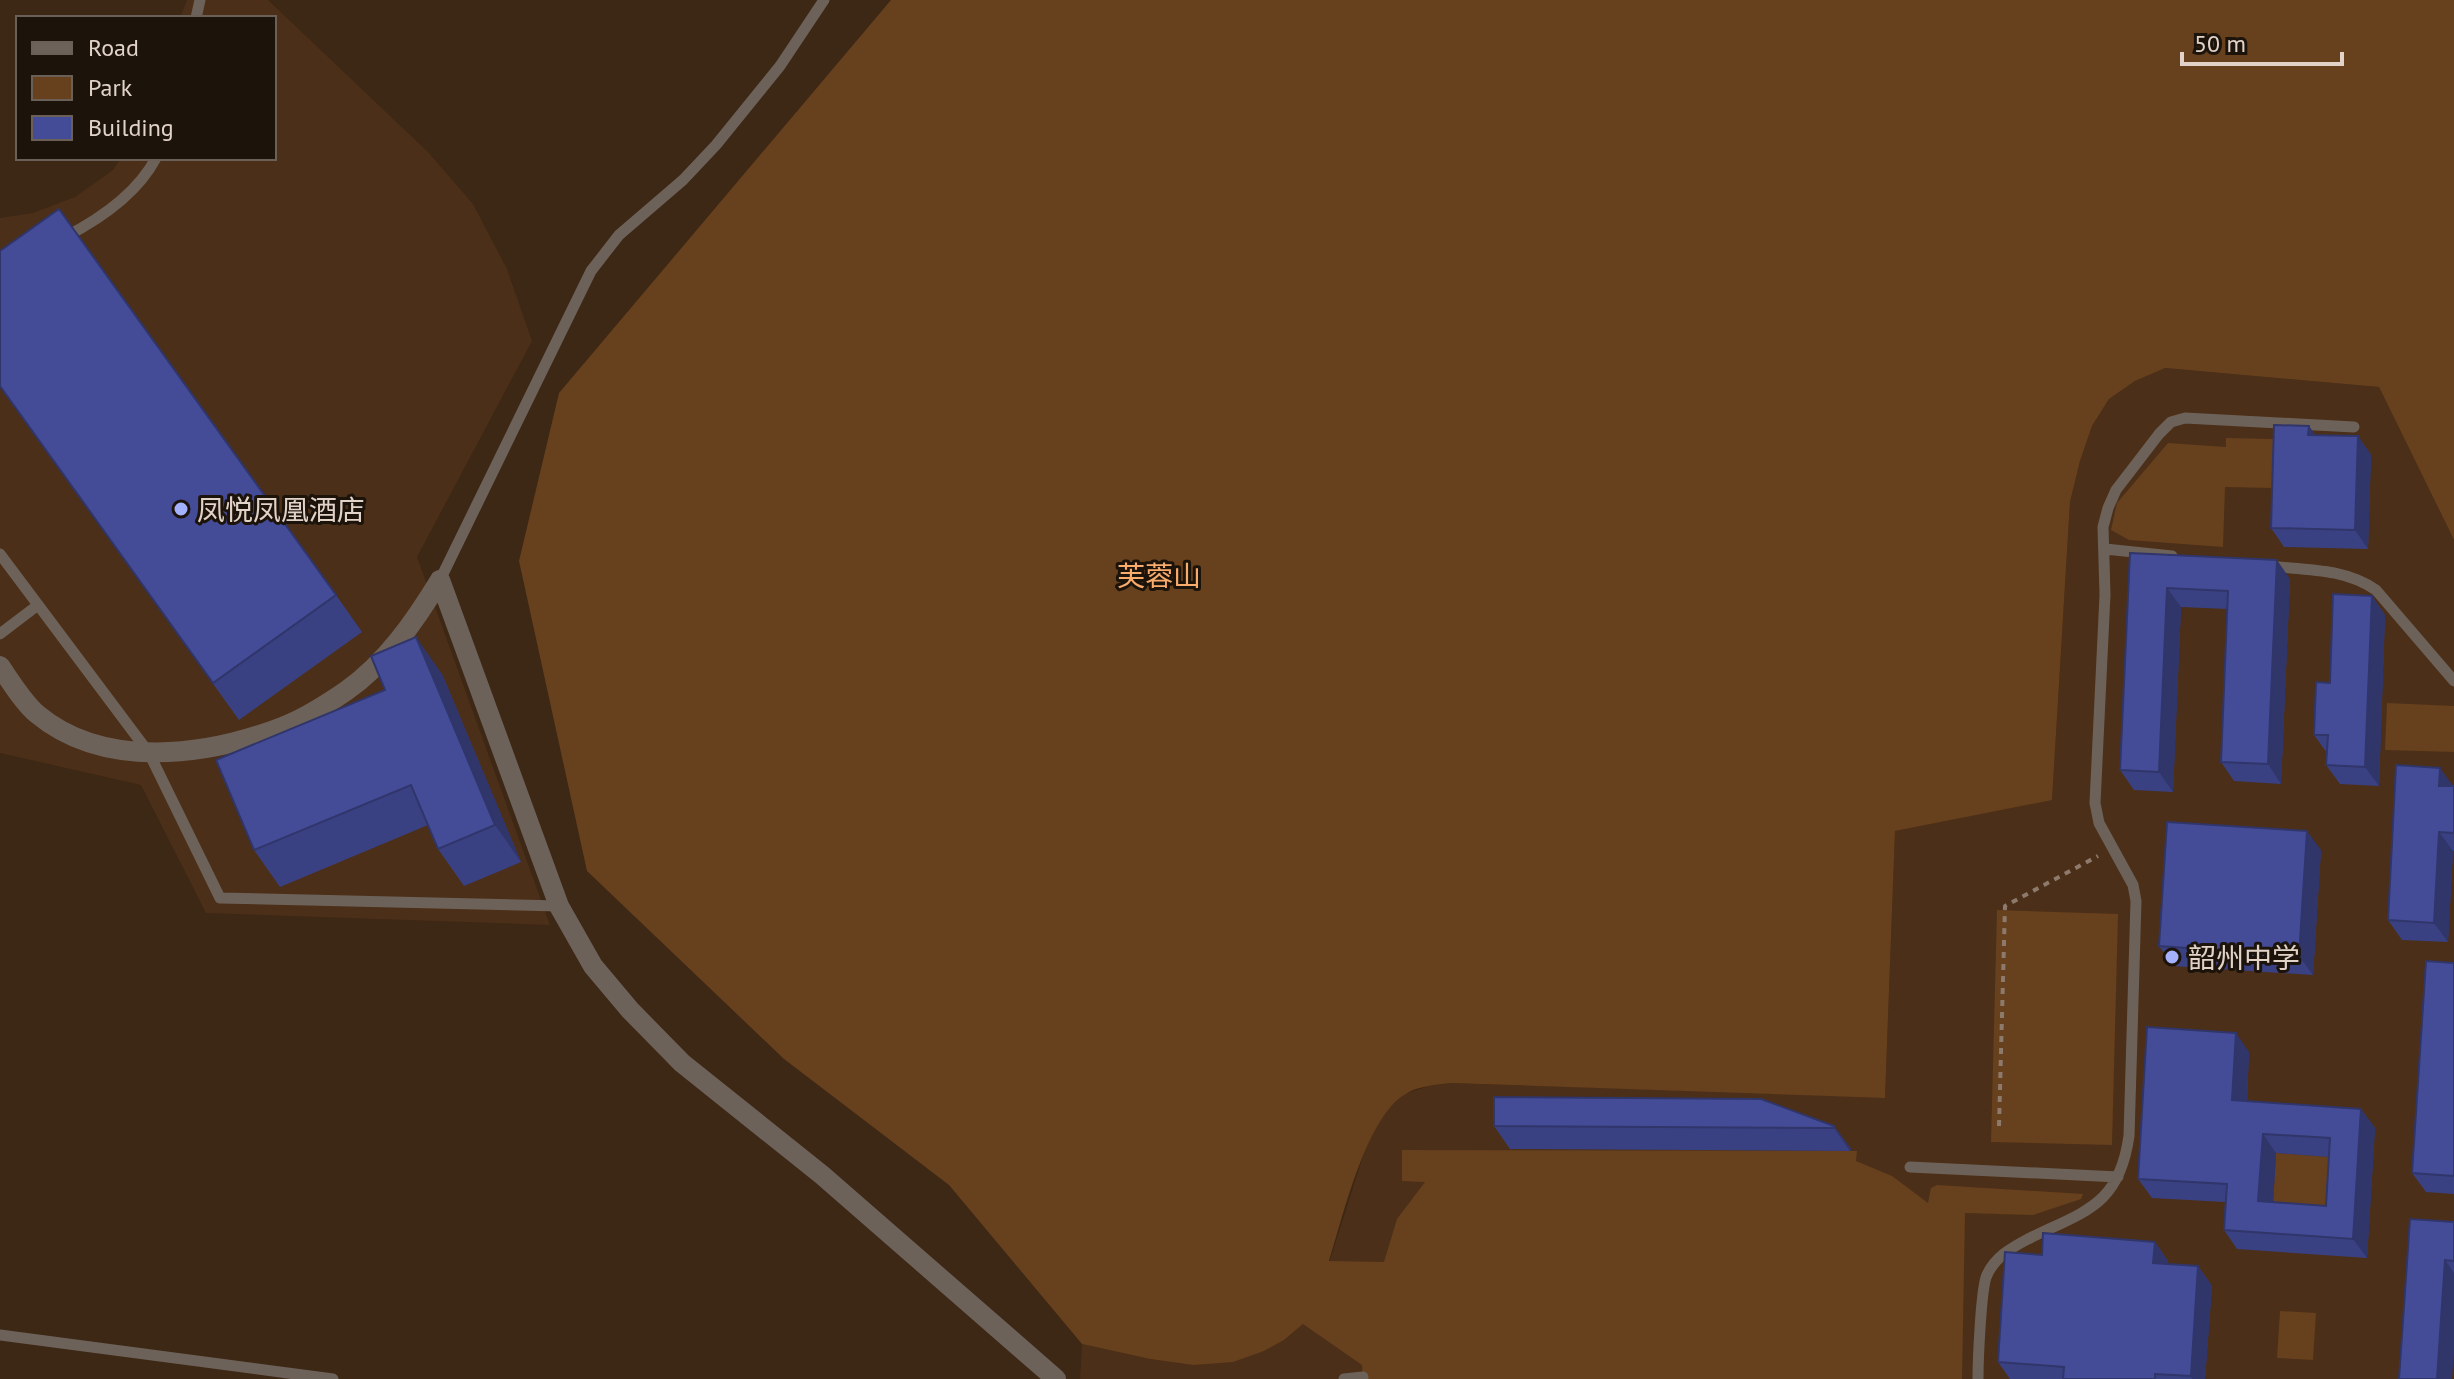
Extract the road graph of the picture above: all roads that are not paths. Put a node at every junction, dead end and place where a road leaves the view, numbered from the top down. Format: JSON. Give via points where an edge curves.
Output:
{"nodes":[{"id":1,"x":824,"y":0,"type":"edge"},
{"id":2,"x":154,"y":160,"type":"edge"},
{"id":3,"x":59,"y":240,"type":"edge"},
{"id":4,"x":2354,"y":427,"type":"dead end"},
{"id":5,"x":2105,"y":549,"type":"junction"},
{"id":6,"x":0,"y":554,"type":"edge"},
{"id":7,"x":2183,"y":557,"type":"edge"},
{"id":8,"x":2262,"y":565,"type":"edge"},
{"id":9,"x":440,"y":580,"type":"junction"},
{"id":10,"x":38,"y":605,"type":"junction"},
{"id":11,"x":0,"y":634,"type":"edge"},
{"id":12,"x":0,"y":666,"type":"edge"},
{"id":13,"x":2454,"y":681,"type":"edge"},
{"id":14,"x":149,"y":753,"type":"junction"},
{"id":15,"x":559,"y":906,"type":"junction"},
{"id":16,"x":1910,"y":1167,"type":"dead end"},
{"id":17,"x":2118,"y":1177,"type":"junction"},
{"id":18,"x":0,"y":1335,"type":"edge"},
{"id":19,"x":1363,"y":1377,"type":"dead end"},
{"id":20,"x":333,"y":1379,"type":"edge"},
{"id":21,"x":1056,"y":1379,"type":"edge"},
{"id":22,"x":1344,"y":1379,"type":"edge"},
{"id":23,"x":1978,"y":1379,"type":"edge"}],
"edges":[{"from":1,"to":9,"type":"lane","via":[[780,66],[716,145],[619,235],[591,271]]},
{"from":2,"to":3,"type":"lane","via":[[126,197]]},
{"from":4,"to":5,"type":"lane","via":[[2185,418],[2171,422],[2116,490],[2103,527]]},
{"from":5,"to":7,"type":"lane"},
{"from":5,"to":17,"type":"lane","via":[[2095,803],[2099,823],[2133,885],[2136,901],[2129,1136]]},
{"from":6,"to":10,"type":"lane"},
{"from":8,"to":13,"type":"lane","via":[[2341,573],[2360,580],[2376,590]]},
{"from":9,"to":14,"type":"street","via":[[416,620],[348,690],[285,727],[228,744]]},
{"from":9,"to":15,"type":"street"},
{"from":10,"to":11,"type":"lane"},
{"from":10,"to":14,"type":"lane"},
{"from":12,"to":14,"type":"street","via":[[35,713],[54,726],[99,746]]},
{"from":14,"to":15,"type":"lane","via":[[220,898]]},
{"from":15,"to":21,"type":"street","via":[[593,966],[682,1063],[822,1175]]},
{"from":16,"to":17,"type":"lane"},
{"from":17,"to":23,"type":"lane","via":[[2093,1207],[1998,1257],[1985,1277]]},
{"from":18,"to":20,"type":"lane"},
{"from":19,"to":22,"type":"lane"}]}
